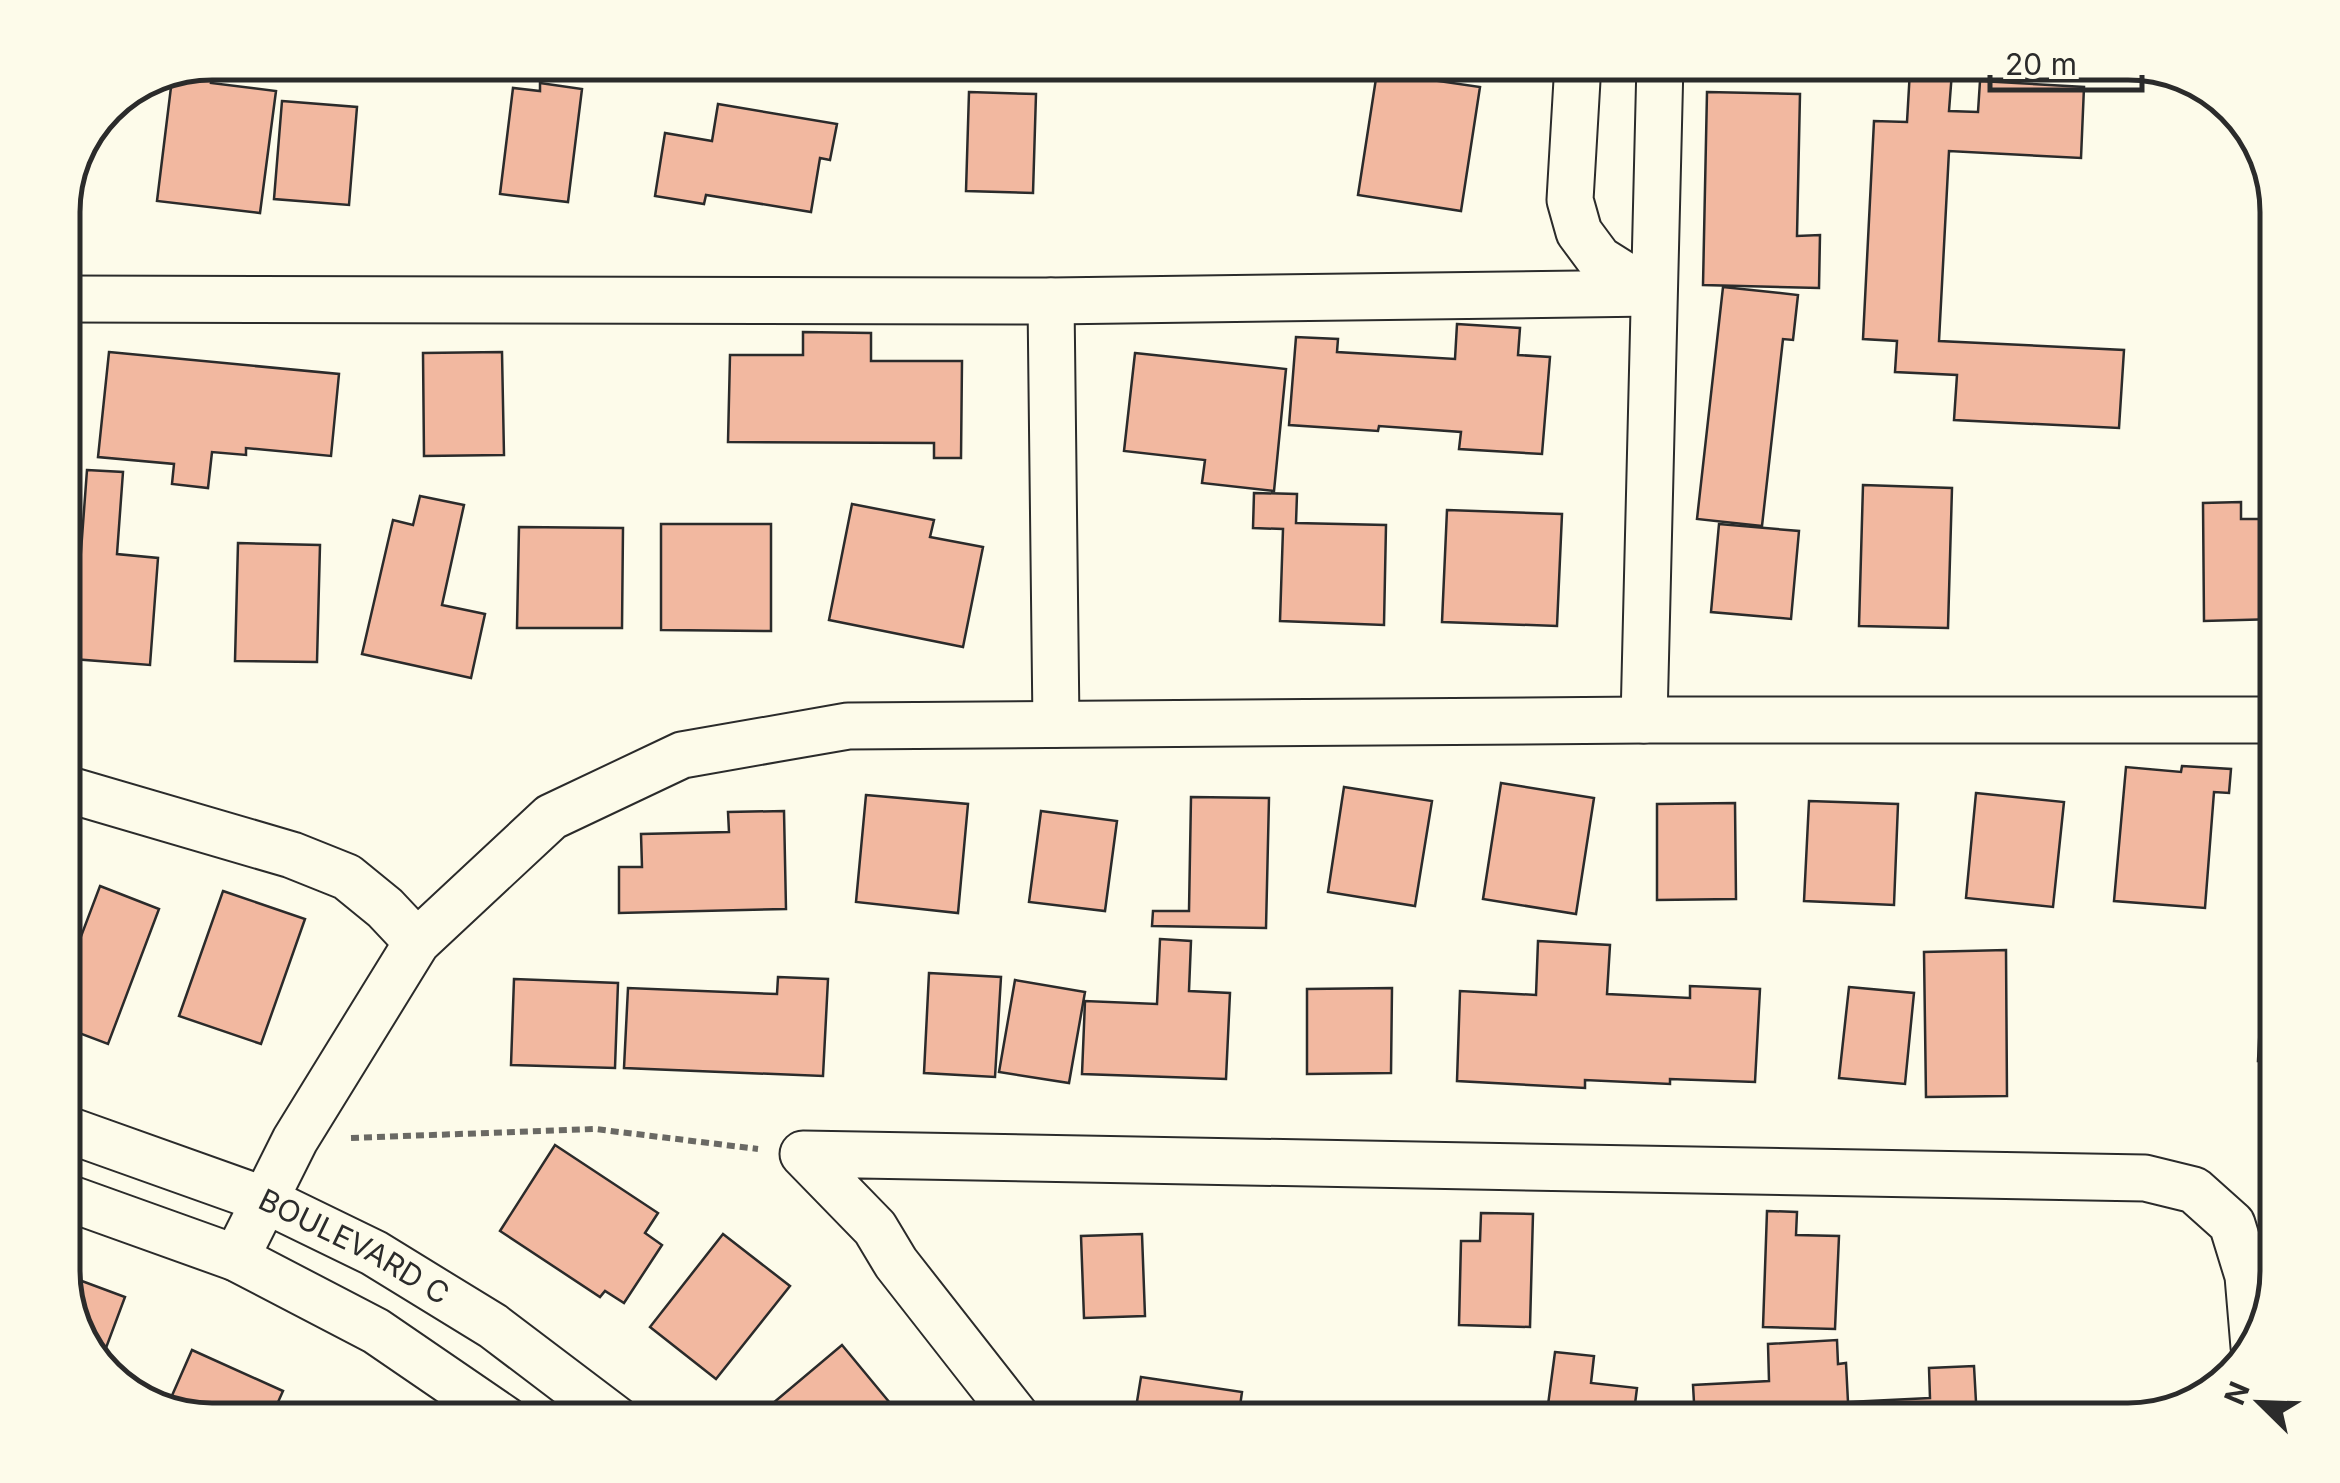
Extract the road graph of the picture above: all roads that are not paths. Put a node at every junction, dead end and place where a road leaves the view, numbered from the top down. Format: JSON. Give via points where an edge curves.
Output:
{"nodes":[{"id":1,"x":1577,"y":80,"type":"edge"},
{"id":2,"x":1660,"y":80,"type":"edge"},
{"id":3,"x":1654,"y":294,"type":"junction"},
{"id":4,"x":80,"y":299,"type":"edge"},
{"id":5,"x":1050,"y":301,"type":"junction"},
{"id":6,"x":1644,"y":720,"type":"junction"},
{"id":7,"x":2260,"y":720,"type":"edge"},
{"id":8,"x":1056,"y":724,"type":"junction"},
{"id":9,"x":80,"y":793,"type":"edge"},
{"id":10,"x":417,"y":942,"type":"junction"},
{"id":11,"x":80,"y":1134,"type":"edge"},
{"id":12,"x":265,"y":1200,"type":"junction"},
{"id":13,"x":80,"y":1202,"type":"edge"},
{"id":14,"x":236,"y":1258,"type":"junction"},
{"id":15,"x":2251,"y":1316,"type":"edge"},
{"id":16,"x":481,"y":1403,"type":"edge"},
{"id":17,"x":595,"y":1403,"type":"edge"},
{"id":18,"x":1006,"y":1403,"type":"edge"}],
"edges":[{"from":1,"to":3,"type":"street","via":[[1570,200],[1579,232],[1599,259]]},
{"from":2,"to":3,"type":"street"},
{"from":3,"to":5,"type":"street"},
{"from":3,"to":6,"type":"street"},
{"from":4,"to":5,"type":"street"},
{"from":5,"to":8,"type":"street"},
{"from":6,"to":7,"type":"street"},
{"from":6,"to":8,"type":"street"},
{"from":8,"to":10,"type":"street","via":[[848,726],[682,755],[550,817]]},
{"from":9,"to":10,"type":"street","via":[[348,877]]},
{"from":10,"to":12,"type":"street"},
{"from":11,"to":12,"type":"street","name":"BOULEVARD C"},
{"from":12,"to":14,"type":"street"},
{"from":12,"to":17,"type":"street","name":"BOULEVARD C","via":[[374,1253],[493,1326]]},
{"from":13,"to":14,"type":"street","name":"BOULEVARD C"},
{"from":14,"to":16,"type":"street","name":"BOULEVARD C","via":[[376,1331]]},
{"from":15,"to":18,"type":"street","via":[[2232,1224],[2194,1190],[2146,1178],[803,1154],[876,1228]]}]}
